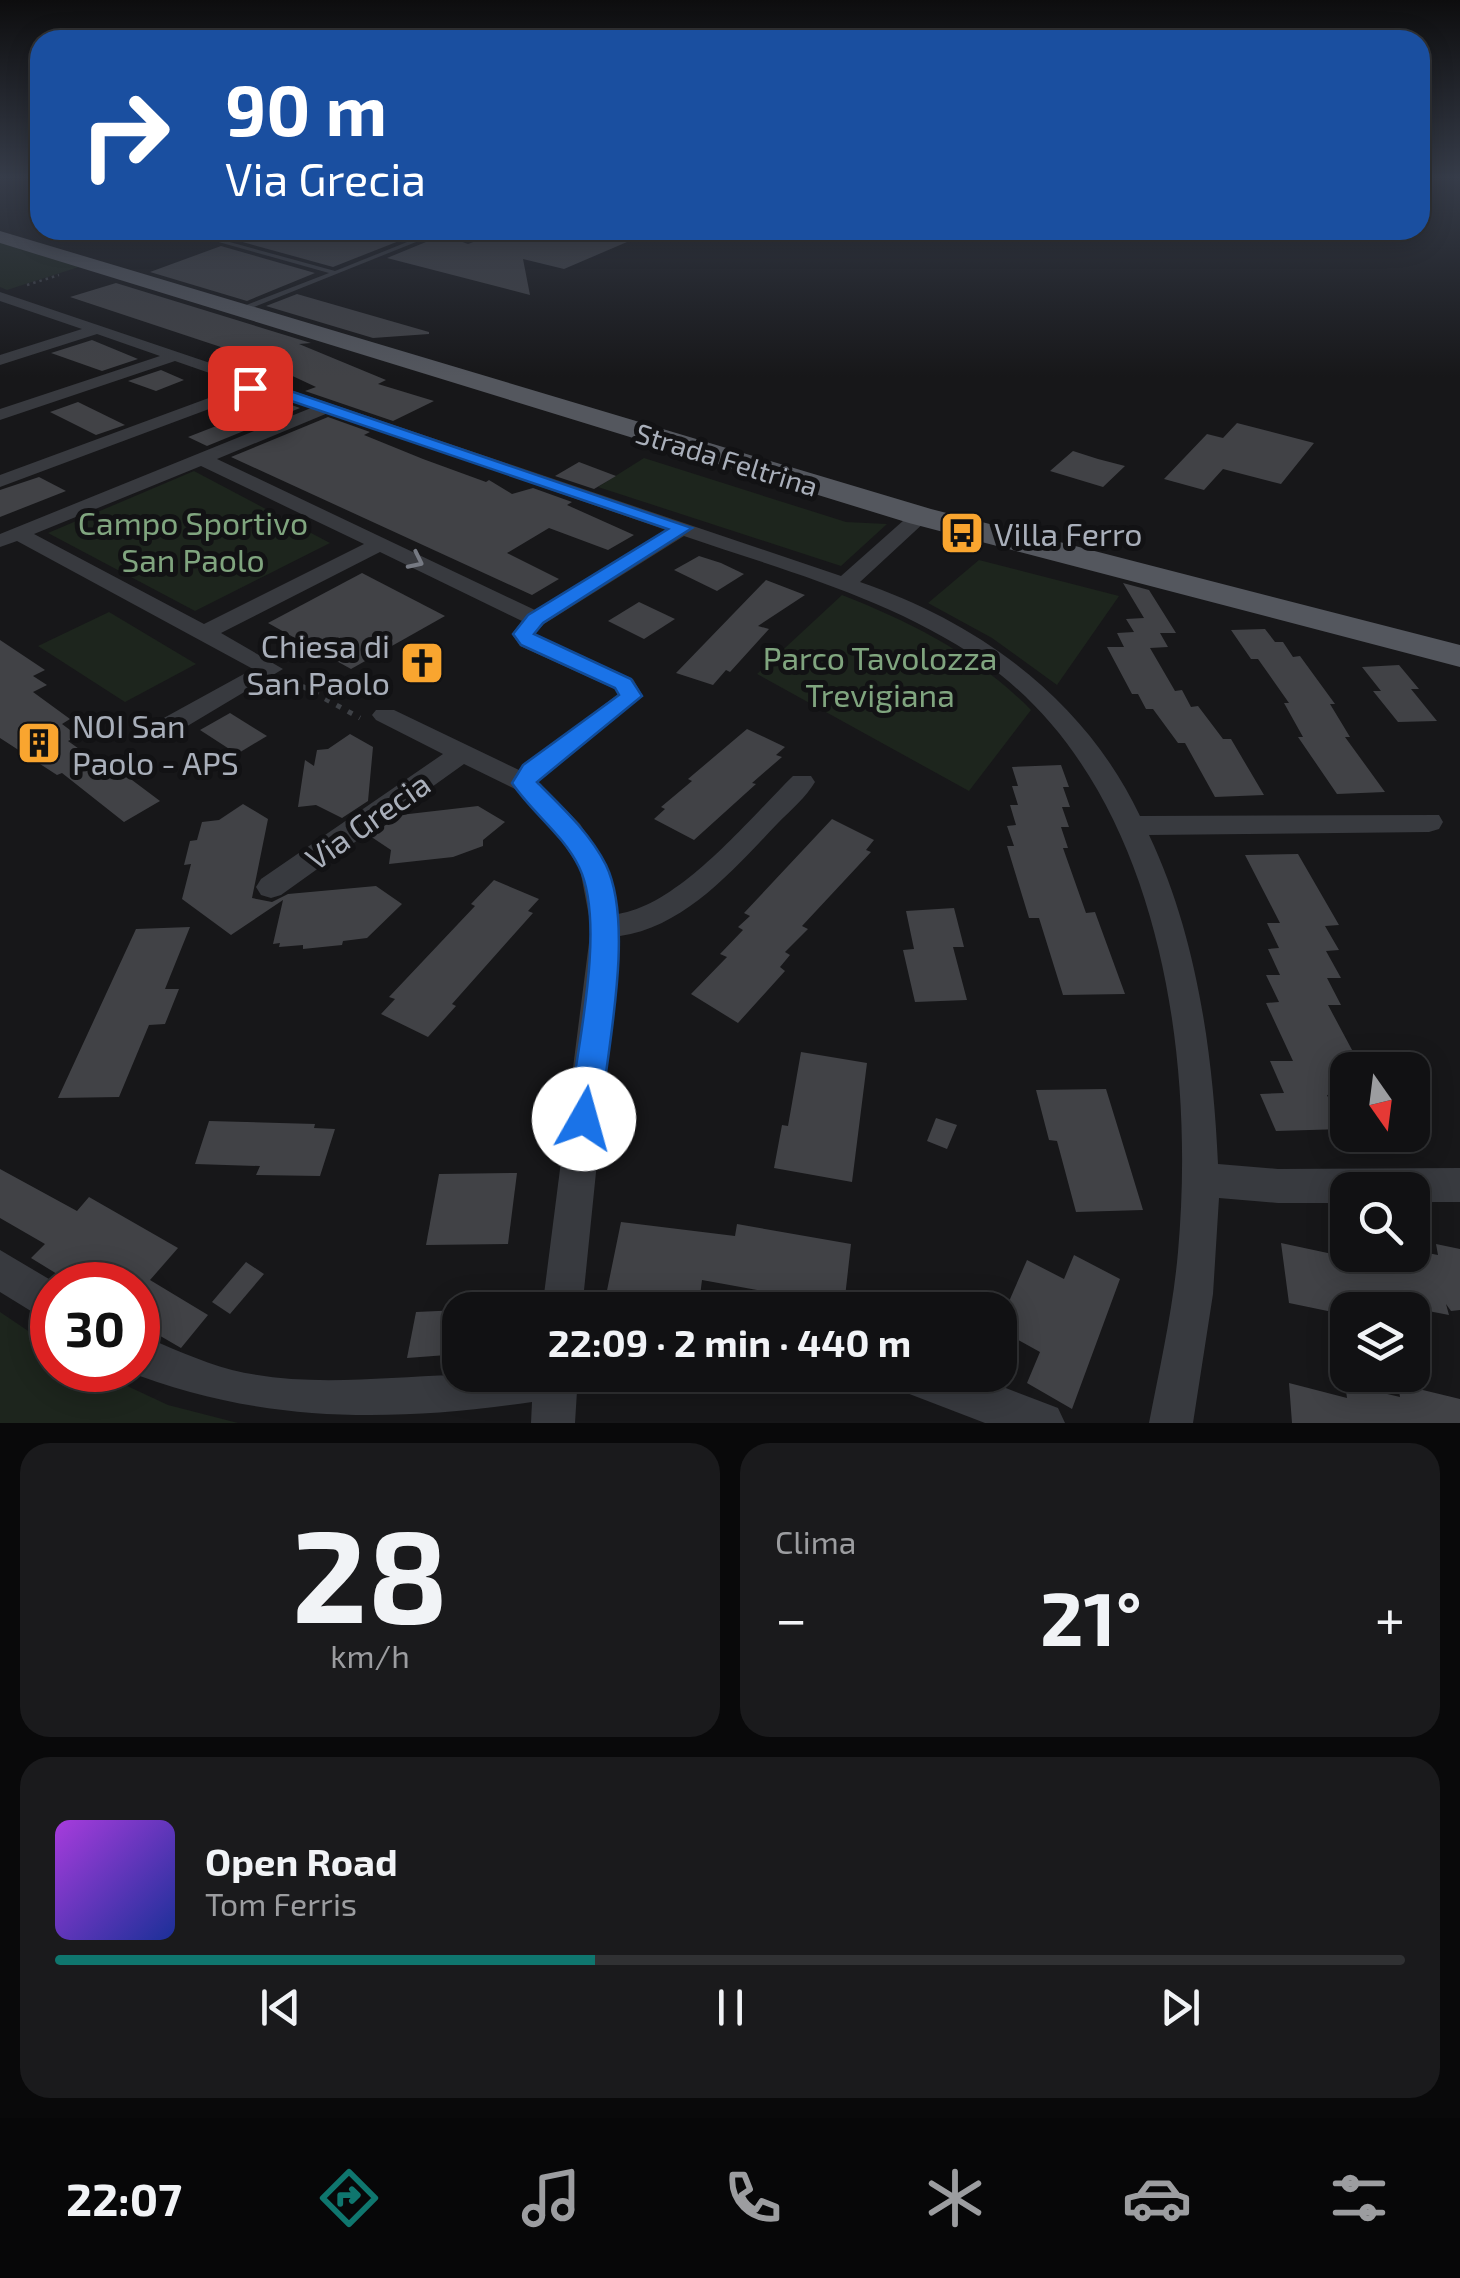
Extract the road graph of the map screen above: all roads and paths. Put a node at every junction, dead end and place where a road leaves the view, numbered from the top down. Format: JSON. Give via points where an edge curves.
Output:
{"nodes":[{"id":1,"x":24,"y":244,"type":"edge"},
{"id":2,"x":232,"y":244,"type":"edge"},
{"id":3,"x":407,"y":244,"type":"edge"},
{"id":4,"x":90,"y":265,"type":"junction"},
{"id":5,"x":337,"y":273,"type":"junction"},
{"id":6,"x":25,"y":286,"type":"dead end"},
{"id":7,"x":0,"y":296,"type":"edge"},
{"id":8,"x":30,"y":306,"type":"junction"},
{"id":9,"x":239,"y":311,"type":"junction"},
{"id":10,"x":0,"y":315,"type":"edge"},
{"id":11,"x":97,"y":329,"type":"junction"},
{"id":12,"x":174,"y":356,"type":"junction"},
{"id":13,"x":0,"y":360,"type":"edge"},
{"id":14,"x":259,"y":385,"type":"junction"},
{"id":15,"x":326,"y":408,"type":"junction"},
{"id":16,"x":0,"y":416,"type":"edge"},
{"id":17,"x":205,"y":458,"type":"junction"},
{"id":18,"x":0,"y":481,"type":"edge"},
{"id":19,"x":920,"y":516,"type":"junction"},
{"id":20,"x":683,"y":528,"type":"junction"},
{"id":21,"x":9,"y":538,"type":"edge"},
{"id":22,"x":380,"y":544,"type":"junction"},
{"id":23,"x":845,"y":584,"type":"junction"},
{"id":24,"x":536,"y":619,"type":"junction"},
{"id":25,"x":204,"y":633,"type":"junction"},
{"id":26,"x":1460,"y":656,"type":"edge"},
{"id":27,"x":385,"y":715,"type":"dead end"},
{"id":28,"x":160,"y":732,"type":"dead end"},
{"id":29,"x":462,"y":753,"type":"junction"},
{"id":30,"x":802,"y":782,"type":"dead end"},
{"id":31,"x":524,"y":783,"type":"junction"},
{"id":32,"x":1428,"y":822,"type":"dead end"},
{"id":33,"x":1131,"y":826,"type":"junction"},
{"id":34,"x":271,"y":887,"type":"dead end"},
{"id":35,"x":606,"y":928,"type":"junction"},
{"id":36,"x":1200,"y":1180,"type":"junction"},
{"id":37,"x":1460,"y":1184,"type":"edge"},
{"id":38,"x":0,"y":1268,"type":"edge"},
{"id":39,"x":30,"y":1289,"type":"edge"},
{"id":40,"x":564,"y":1292,"type":"edge"},
{"id":41,"x":160,"y":1365,"type":"edge"},
{"id":42,"x":476,"y":1392,"type":"edge"},
{"id":43,"x":554,"y":1392,"type":"edge"},
{"id":44,"x":960,"y":1392,"type":"edge"},
{"id":45,"x":553,"y":1423,"type":"edge"},
{"id":46,"x":1043,"y":1423,"type":"edge"},
{"id":47,"x":1170,"y":1423,"type":"edge"}],
"edges":[{"from":1,"to":4,"type":"main road","name":"Strada Feltrina"},
{"from":2,"to":5,"type":"lane"},
{"from":3,"to":5,"type":"lane"},
{"from":4,"to":6,"type":"path"},
{"from":4,"to":9,"type":"main road","name":"Strada Feltrina"},
{"from":5,"to":9,"type":"lane"},
{"from":7,"to":8,"type":"street"},
{"from":8,"to":10,"type":"street"},
{"from":8,"to":11,"type":"street"},
{"from":9,"to":19,"type":"main road","name":"Strada Feltrina"},
{"from":11,"to":12,"type":"street"},
{"from":11,"to":13,"type":"street"},
{"from":12,"to":14,"type":"street"},
{"from":12,"to":16,"type":"street"},
{"from":14,"to":15,"type":"street"},
{"from":14,"to":18,"type":"street"},
{"from":15,"to":17,"type":"street"},
{"from":15,"to":20,"type":"street"},
{"from":17,"to":21,"type":"street"},
{"from":17,"to":22,"type":"street"},
{"from":19,"to":23,"type":"street"},
{"from":19,"to":26,"type":"main road","name":"Strada Feltrina"},
{"from":20,"to":23,"type":"street"},
{"from":20,"to":24,"type":"street"},
{"from":21,"to":25,"type":"street"},
{"from":22,"to":24,"type":"street","one_way":true},
{"from":22,"to":25,"type":"street"},
{"from":23,"to":33,"type":"street","via":[[923,615],[1023,680],[1084,742]]},
{"from":24,"to":31,"type":"street","via":[[524,634],[528,641],[624,684],[631,696]]},
{"from":25,"to":28,"type":"street","via":[[271,669]]},
{"from":27,"to":29,"type":"street","name":"Via Grecia"},
{"from":29,"to":31,"type":"street","name":"Via Grecia"},
{"from":29,"to":34,"type":"street","name":"Via Grecia"},
{"from":30,"to":35,"type":"street","via":[[680,899],[644,920]]},
{"from":31,"to":35,"type":"street","name":"Via Grecia","via":[[594,868]]},
{"from":32,"to":33,"type":"street"},
{"from":33,"to":36,"type":"street","via":[[1167,929],[1183,1008]]},
{"from":35,"to":40,"type":"street","name":"Via Grecia"},
{"from":36,"to":37,"type":"street"},
{"from":36,"to":47,"type":"street","via":[[1198,1252]]},
{"from":38,"to":39,"type":"street"},
{"from":41,"to":42,"type":"street","via":[[250,1395],[314,1402]]},
{"from":43,"to":45,"type":"street"},
{"from":44,"to":46,"type":"street"}]}
